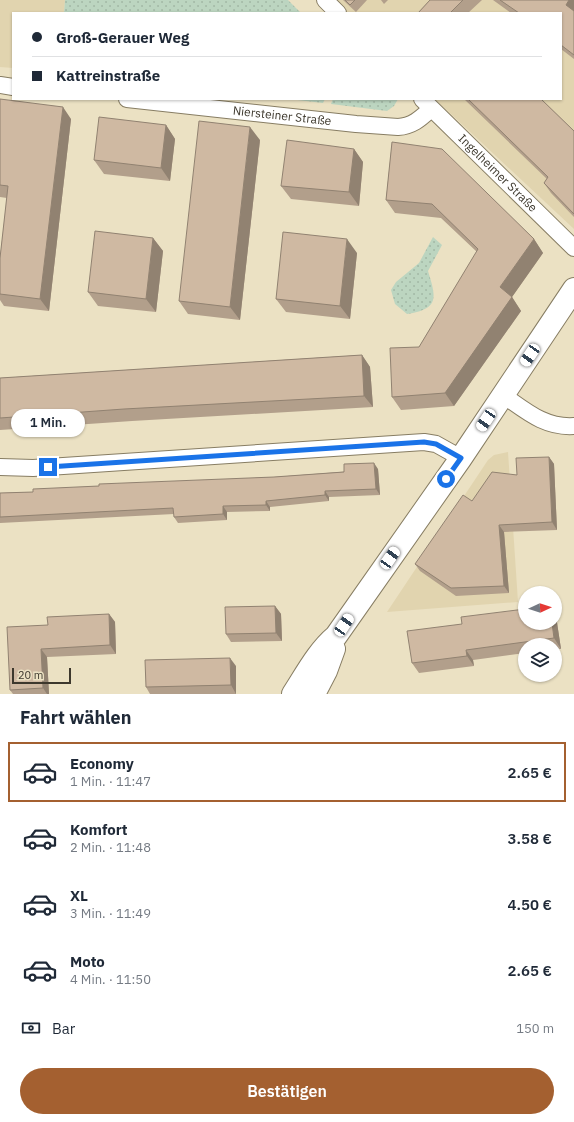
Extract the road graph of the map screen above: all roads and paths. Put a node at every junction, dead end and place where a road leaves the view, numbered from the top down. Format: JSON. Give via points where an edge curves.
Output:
{"nodes":[{"id":1,"x":325,"y":0,"type":"edge"},
{"id":2,"x":337,"y":12,"type":"edge"},
{"id":3,"x":0,"y":85,"type":"edge"},
{"id":4,"x":12,"y":87,"type":"edge"},
{"id":5,"x":137,"y":100,"type":"edge"},
{"id":6,"x":426,"y":104,"type":"edge"},
{"id":7,"x":574,"y":248,"type":"edge"},
{"id":8,"x":574,"y":289,"type":"edge"},
{"id":9,"x":503,"y":395,"type":"junction"},
{"id":10,"x":574,"y":426,"type":"edge"},
{"id":11,"x":461,"y":458,"type":"junction"},
{"id":12,"x":0,"y":467,"type":"edge"},
{"id":13,"x":336,"y":636,"type":"junction"},
{"id":14,"x":326,"y":671,"type":"junction"},
{"id":15,"x":293,"y":694,"type":"edge"},
{"id":16,"x":314,"y":694,"type":"edge"},
{"id":17,"x":333,"y":694,"type":"edge"}],
"edges":[{"from":1,"to":2,"type":"street"},
{"from":3,"to":4,"type":"street"},
{"from":5,"to":6,"type":"street","name":"Niersteiner Straße","via":[[398,127],[415,122]]},
{"from":6,"to":7,"type":"street","name":"Ingelheimer Straße"},
{"from":8,"to":9,"type":"main road"},
{"from":9,"to":10,"type":"street","via":[[546,423]]},
{"from":9,"to":11,"type":"main road"},
{"from":11,"to":12,"type":"street","via":[[436,444],[424,442],[33,468]]},
{"from":11,"to":13,"type":"main road"},
{"from":13,"to":14,"type":"main road"},
{"from":13,"to":15,"type":"main road","via":[[320,652]]},
{"from":14,"to":16,"type":"main road"},
{"from":14,"to":17,"type":"main road"}]}
